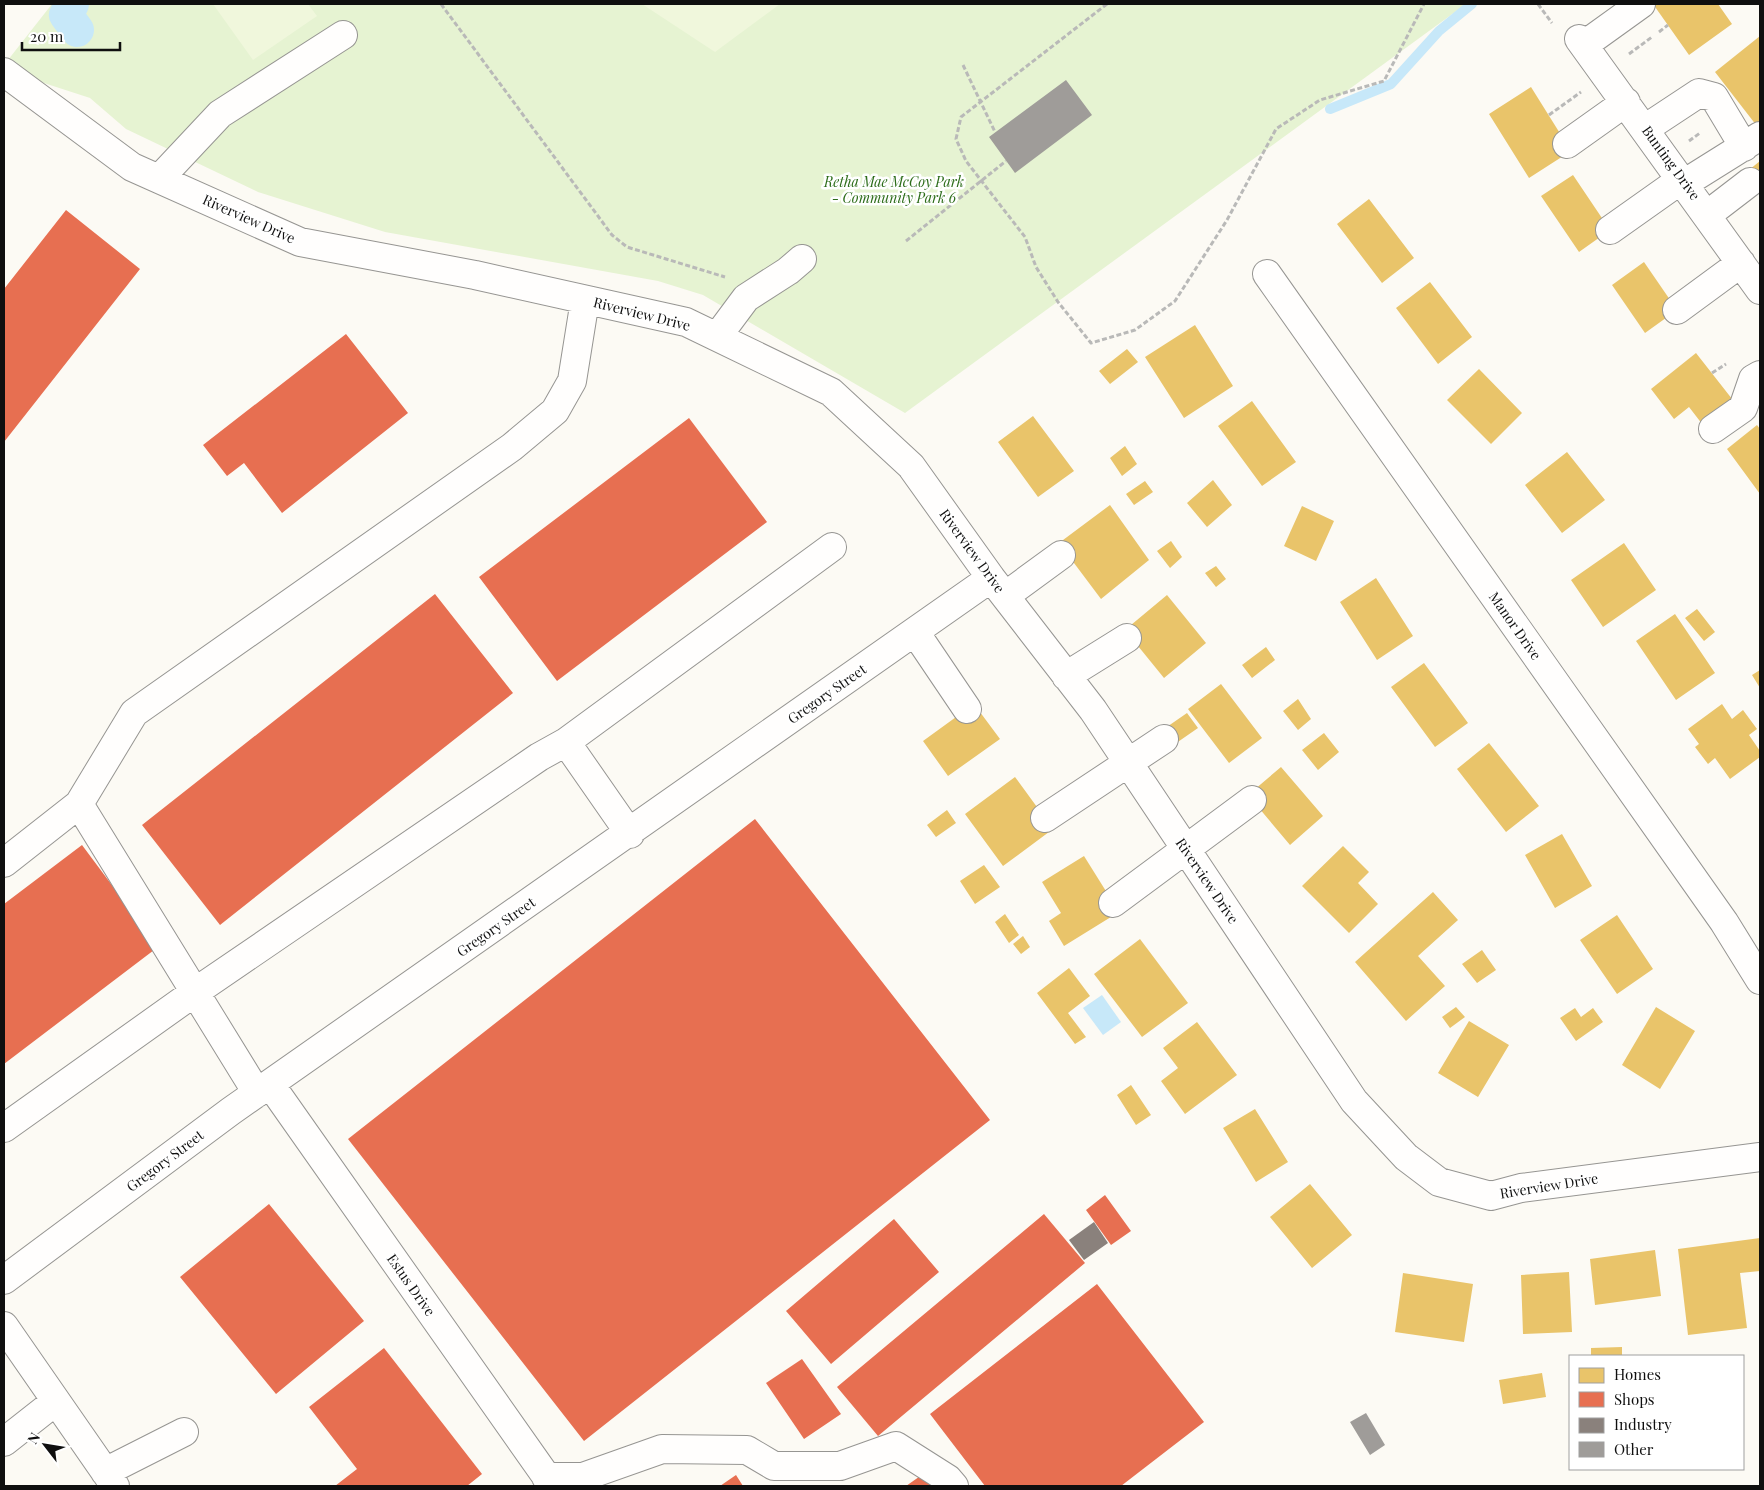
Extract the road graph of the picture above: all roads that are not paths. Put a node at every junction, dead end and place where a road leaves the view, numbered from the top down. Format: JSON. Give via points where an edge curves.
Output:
{"nodes":[{"id":1,"x":1641,"y":4,"type":"edge"},
{"id":2,"x":343,"y":35,"type":"dead end"},
{"id":3,"x":4,"y":72,"type":"edge"},
{"id":4,"x":1626,"y":102,"type":"junction"},
{"id":5,"x":1646,"y":128,"type":"junction"},
{"id":6,"x":1752,"y":142,"type":"edge"},
{"id":7,"x":1567,"y":144,"type":"dead end"},
{"id":8,"x":1678,"y":173,"type":"junction"},
{"id":9,"x":159,"y":179,"type":"junction"},
{"id":10,"x":1750,"y":182,"type":"dead end"},
{"id":11,"x":1708,"y":215,"type":"junction"},
{"id":12,"x":1610,"y":230,"type":"dead end"},
{"id":13,"x":802,"y":260,"type":"dead end"},
{"id":14,"x":1741,"y":263,"type":"junction"},
{"id":15,"x":1267,"y":274,"type":"dead end"},
{"id":16,"x":1760,"y":290,"type":"edge"},
{"id":17,"x":585,"y":300,"type":"junction"},
{"id":18,"x":1677,"y":310,"type":"dead end"},
{"id":19,"x":717,"y":337,"type":"junction"},
{"id":20,"x":1760,"y":375,"type":"edge"},
{"id":21,"x":1714,"y":429,"type":"dead end"},
{"id":22,"x":832,"y":547,"type":"dead end"},
{"id":23,"x":1061,"y":555,"type":"dead end"},
{"id":24,"x":998,"y":587,"type":"junction"},
{"id":25,"x":915,"y":632,"type":"junction"},
{"id":26,"x":1127,"y":638,"type":"dead end"},
{"id":27,"x":1066,"y":676,"type":"junction"},
{"id":28,"x":967,"y":709,"type":"dead end"},
{"id":29,"x":1164,"y":739,"type":"dead end"},
{"id":30,"x":566,"y":742,"type":"junction"},
{"id":31,"x":1127,"y":762,"type":"junction"},
{"id":32,"x":1252,"y":800,"type":"dead end"},
{"id":33,"x":79,"y":804,"type":"junction"},
{"id":34,"x":1045,"y":818,"type":"dead end"},
{"id":35,"x":630,"y":834,"type":"junction"},
{"id":36,"x":1185,"y":849,"type":"junction"},
{"id":37,"x":4,"y":863,"type":"edge"},
{"id":38,"x":1113,"y":904,"type":"dead end"},
{"id":39,"x":1760,"y":980,"type":"edge"},
{"id":40,"x":195,"y":992,"type":"junction"},
{"id":41,"x":264,"y":1088,"type":"junction"},
{"id":42,"x":4,"y":1128,"type":"edge"},
{"id":43,"x":1760,"y":1157,"type":"edge"},
{"id":44,"x":4,"y":1280,"type":"edge"},
{"id":45,"x":4,"y":1326,"type":"edge"},
{"id":46,"x":56,"y":1401,"type":"junction"},
{"id":47,"x":184,"y":1432,"type":"dead end"},
{"id":48,"x":4,"y":1442,"type":"edge"},
{"id":49,"x":110,"y":1479,"type":"edge"},
{"id":50,"x":550,"y":1481,"type":"edge"},
{"id":51,"x":954,"y":1486,"type":"edge"}],
"edges":[{"from":1,"to":4,"type":"street","name":"Bunting Drive","via":[[1582,42]]},
{"from":2,"to":9,"type":"street","via":[[220,114]]},
{"from":3,"to":9,"type":"street","name":"Riverview Drive","via":[[132,167]]},
{"from":4,"to":5,"type":"street","name":"Bunting Drive"},
{"from":4,"to":7,"type":"street"},
{"from":5,"to":6,"type":"street","via":[[1699,93],[1714,97],[1725,115]]},
{"from":5,"to":8,"type":"street","name":"Bunting Drive"},
{"from":6,"to":8,"type":"street"},
{"from":8,"to":11,"type":"street","name":"Bunting Drive"},
{"from":8,"to":12,"type":"street"},
{"from":9,"to":17,"type":"street","name":"Riverview Drive","via":[[300,242],[475,275]]},
{"from":10,"to":11,"type":"street"},
{"from":11,"to":14,"type":"street","name":"Bunting Drive"},
{"from":13,"to":19,"type":"street","via":[[746,298]]},
{"from":14,"to":16,"type":"street","name":"Bunting Drive"},
{"from":14,"to":18,"type":"street"},
{"from":15,"to":39,"type":"street","name":"Manor Drive","via":[[1724,922]]},
{"from":17,"to":19,"type":"street","name":"Riverview Drive","via":[[686,322]]},
{"from":17,"to":33,"type":"street","via":[[572,381],[555,411],[512,447],[134,713]]},
{"from":19,"to":24,"type":"street","name":"Riverview Drive","via":[[831,392],[911,466]]},
{"from":20,"to":21,"type":"street","via":[[1753,379],[1743,408]]},
{"from":22,"to":30,"type":"street"},
{"from":23,"to":24,"type":"street","name":"Gregory Street"},
{"from":24,"to":25,"type":"street","name":"Gregory Street"},
{"from":24,"to":27,"type":"street","name":"Riverview Drive"},
{"from":25,"to":28,"type":"street"},
{"from":25,"to":35,"type":"street","name":"Gregory Street"},
{"from":26,"to":27,"type":"street"},
{"from":27,"to":31,"type":"street","name":"Riverview Drive"},
{"from":29,"to":31,"type":"street"},
{"from":30,"to":35,"type":"street"},
{"from":30,"to":40,"type":"street","via":[[539,757]]},
{"from":31,"to":34,"type":"street"},
{"from":31,"to":36,"type":"street","name":"Riverview Drive"},
{"from":32,"to":36,"type":"street"},
{"from":33,"to":37,"type":"street"},
{"from":33,"to":40,"type":"street","name":"Estus Drive"},
{"from":35,"to":41,"type":"street","name":"Gregory Street"},
{"from":36,"to":38,"type":"street"},
{"from":36,"to":43,"type":"street","name":"Riverview Drive","via":[[1354,1101],[1406,1157],[1438,1182],[1492,1196],[1521,1188]]},
{"from":40,"to":41,"type":"street","name":"Estus Drive"},
{"from":40,"to":42,"type":"street"},
{"from":41,"to":44,"type":"street","name":"Gregory Street"},
{"from":41,"to":50,"type":"street","name":"Estus Drive"},
{"from":45,"to":46,"type":"street"},
{"from":46,"to":48,"type":"street"},
{"from":46,"to":49,"type":"street"},
{"from":47,"to":49,"type":"street"},
{"from":50,"to":51,"type":"street","via":[[583,1477],[662,1449],[747,1450],[774,1466],[840,1466],[896,1446]]}]}
